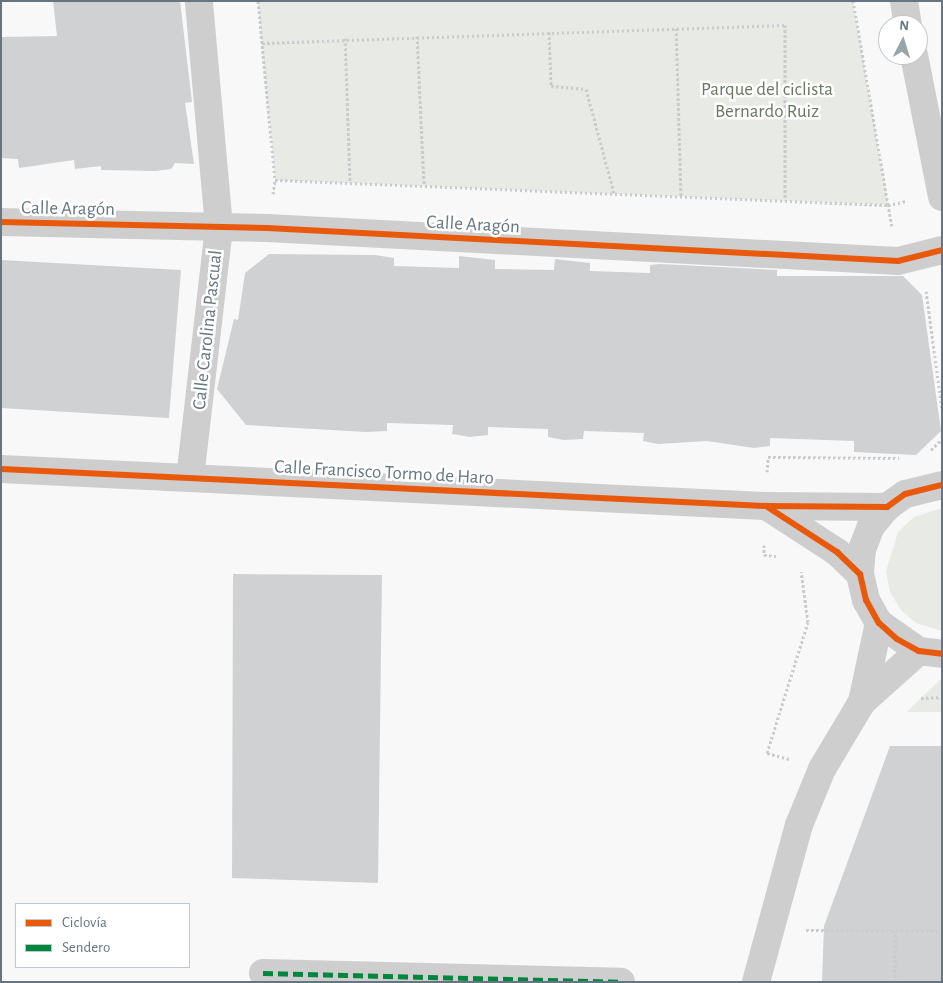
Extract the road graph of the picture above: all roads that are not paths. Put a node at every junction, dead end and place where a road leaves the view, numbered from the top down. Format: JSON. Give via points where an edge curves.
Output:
{"nodes":[{"id":1,"x":198,"y":1,"type":"edge"},
{"id":2,"x":904,"y":1,"type":"edge"},
{"id":3,"x":906,"y":15,"type":"edge"},
{"id":4,"x":916,"y":65,"type":"edge"},
{"id":5,"x":942,"y":197,"type":"edge"},
{"id":6,"x":1,"y":222,"type":"edge"},
{"id":7,"x":219,"y":227,"type":"junction"},
{"id":8,"x":942,"y":250,"type":"edge"},
{"id":9,"x":1,"y":469,"type":"edge"},
{"id":10,"x":190,"y":478,"type":"junction"},
{"id":11,"x":942,"y":485,"type":"edge"},
{"id":12,"x":766,"y":506,"type":"junction"},
{"id":13,"x":887,"y":507,"type":"junction"},
{"id":14,"x":860,"y":574,"type":"junction"},
{"id":15,"x":879,"y":623,"type":"junction"},
{"id":16,"x":930,"y":652,"type":"edge"},
{"id":17,"x":862,"y":702,"type":"junction"},
{"id":18,"x":264,"y":973,"type":"dead end"},
{"id":19,"x":621,"y":982,"type":"edge"},
{"id":20,"x":756,"y":982,"type":"edge"}],
"edges":[{"from":1,"to":7,"type":"street","name":"Calle Carolina Pascual"},
{"from":2,"to":3,"type":"street"},
{"from":4,"to":5,"type":"street"},
{"from":6,"to":7,"type":"street","name":"Calle Aragón"},
{"from":7,"to":8,"type":"street","name":"Calle Aragón","via":[[898,261]]},
{"from":7,"to":10,"type":"street","name":"Calle Carolina Pascual"},
{"from":9,"to":10,"type":"street","name":"Calle Francisco Tormo de Haro"},
{"from":10,"to":12,"type":"street","name":"Calle Francisco Tormo de Haro"},
{"from":11,"to":13,"type":"street","via":[[905,494]]},
{"from":12,"to":13,"type":"street","name":"Calle Francisco Tormo de Haro"},
{"from":12,"to":14,"type":"street","via":[[836,552]]},
{"from":13,"to":14,"type":"street","via":[[865,542]]},
{"from":14,"to":15,"type":"street","via":[[866,600]]},
{"from":15,"to":16,"type":"street"},
{"from":15,"to":17,"type":"street"},
{"from":16,"to":17,"type":"street"},
{"from":17,"to":20,"type":"street","via":[[822,769],[799,825]]},
{"from":18,"to":19,"type":"street"}]}
